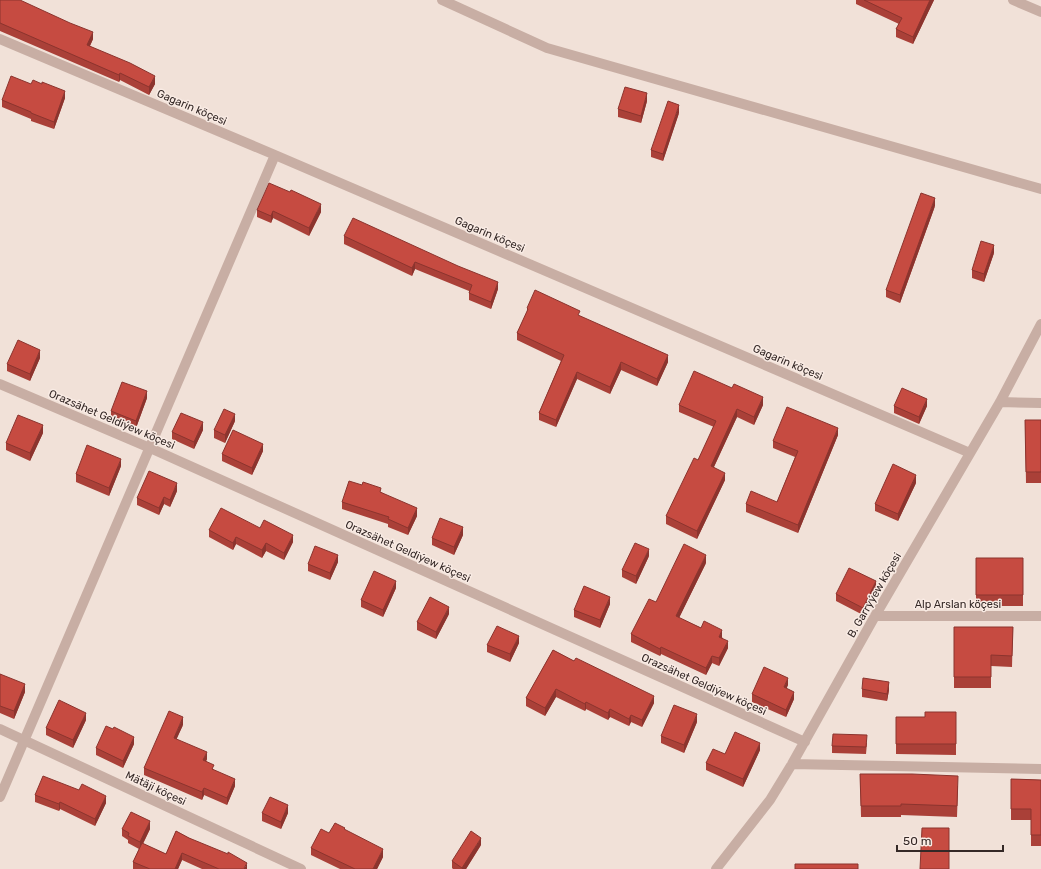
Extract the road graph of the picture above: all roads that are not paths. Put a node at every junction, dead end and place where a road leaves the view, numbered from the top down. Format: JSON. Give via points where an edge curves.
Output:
{"nodes":[{"id":1,"x":442,"y":0,"type":"edge"},
{"id":2,"x":1013,"y":0,"type":"edge"},
{"id":3,"x":1041,"y":12,"type":"edge"},
{"id":4,"x":0,"y":39,"type":"edge"},
{"id":5,"x":275,"y":155,"type":"junction"},
{"id":6,"x":1041,"y":188,"type":"edge"},
{"id":7,"x":1041,"y":324,"type":"edge"},
{"id":8,"x":0,"y":384,"type":"edge"},
{"id":9,"x":1000,"y":402,"type":"junction"},
{"id":10,"x":1041,"y":403,"type":"edge"},
{"id":11,"x":150,"y":448,"type":"junction"},
{"id":12,"x":970,"y":453,"type":"junction"},
{"id":13,"x":875,"y":616,"type":"junction"},
{"id":14,"x":1041,"y":616,"type":"edge"},
{"id":15,"x":0,"y":730,"type":"edge"},
{"id":16,"x":25,"y":741,"type":"junction"},
{"id":17,"x":805,"y":742,"type":"junction"},
{"id":18,"x":792,"y":764,"type":"junction"},
{"id":19,"x":1041,"y":768,"type":"edge"},
{"id":20,"x":0,"y":797,"type":"edge"},
{"id":21,"x":301,"y":869,"type":"edge"},
{"id":22,"x":716,"y":869,"type":"edge"}],
"edges":[{"from":1,"to":6,"type":"street","via":[[547,48]]},
{"from":2,"to":3,"type":"street"},
{"from":4,"to":5,"type":"street","name":"Gagarin köçesi"},
{"from":5,"to":11,"type":"street"},
{"from":5,"to":12,"type":"street","name":"Gagarin köçesi"},
{"from":7,"to":9,"type":"street","name":"B. Garryýew köçesi"},
{"from":8,"to":11,"type":"street","name":"Orazsähet Geldiýew köçesi"},
{"from":9,"to":10,"type":"street"},
{"from":9,"to":12,"type":"street","name":"B. Garryýew köçesi"},
{"from":11,"to":16,"type":"street"},
{"from":11,"to":17,"type":"street","name":"Orazsähet Geldiýew köçesi"},
{"from":12,"to":13,"type":"street","name":"B. Garryýew köçesi"},
{"from":13,"to":14,"type":"street","name":"Alp Arslan köçesi"},
{"from":13,"to":17,"type":"street","name":"B. Garryýew köçesi"},
{"from":15,"to":16,"type":"street","name":"Mätäji köçesi"},
{"from":16,"to":20,"type":"street"},
{"from":16,"to":21,"type":"street","name":"Mätäji köçesi"},
{"from":17,"to":18,"type":"street","name":"B. Garryýew köçesi"},
{"from":18,"to":19,"type":"street"},
{"from":18,"to":22,"type":"street","name":"B. Garryýew köçesi","via":[[770,800]]}]}
